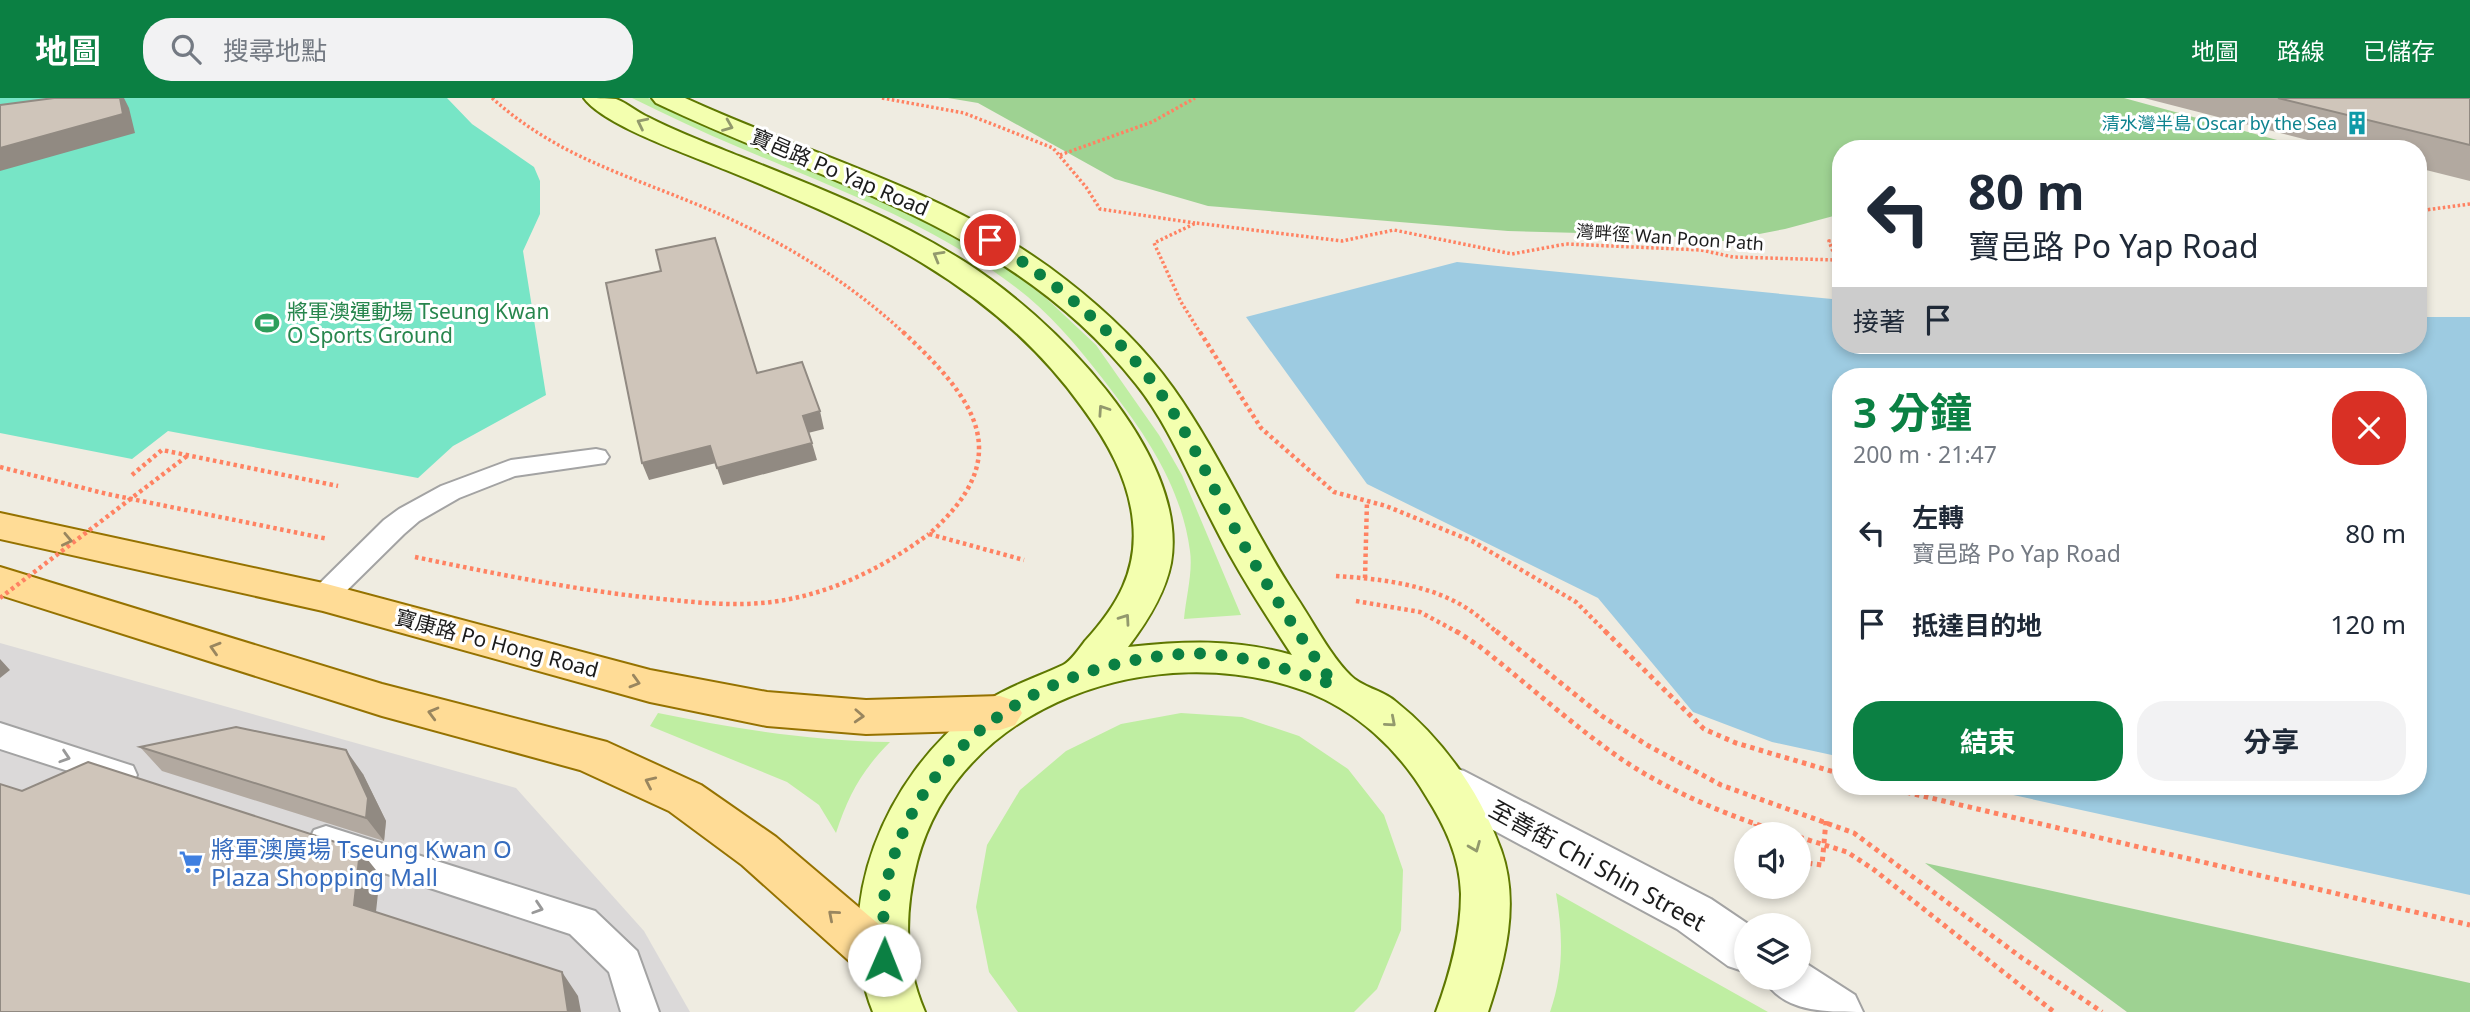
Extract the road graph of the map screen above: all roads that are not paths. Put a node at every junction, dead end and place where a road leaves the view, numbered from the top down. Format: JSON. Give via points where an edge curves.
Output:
{"nodes":[{"id":1,"x":597,"y":98,"type":"edge"},
{"id":2,"x":666,"y":98,"type":"edge"},
{"id":3,"x":596,"y":457,"type":"dead end"},
{"id":4,"x":0,"y":526,"type":"edge"},
{"id":5,"x":0,"y":581,"type":"edge"},
{"id":6,"x":323,"y":597,"type":"junction"},
{"id":7,"x":1082,"y":673,"type":"junction"},
{"id":8,"x":1334,"y":685,"type":"junction"},
{"id":9,"x":1000,"y":713,"type":"junction"},
{"id":10,"x":0,"y":736,"type":"edge"},
{"id":11,"x":146,"y":783,"type":"edge"},
{"id":12,"x":1448,"y":784,"type":"junction"},
{"id":13,"x":291,"y":829,"type":"edge"},
{"id":14,"x":1734,"y":942,"type":"edge"},
{"id":15,"x":884,"y":960,"type":"junction"},
{"id":16,"x":1806,"y":990,"type":"edge"},
{"id":17,"x":640,"y":1012,"type":"edge"},
{"id":18,"x":899,"y":1012,"type":"edge"},
{"id":19,"x":1462,"y":1012,"type":"edge"},
{"id":20,"x":1838,"y":1012,"type":"edge"}],
"edges":[{"from":7,"to":1,"type":"main road","name":"寶邑路 Po Yap Road","one_way":true,"via":[[1126,619],[1146,582],[1153,548],[1152,520],[1146,493],[1122,439],[1065,360],[1010,306],[944,259],[837,205],[666,135]]},
{"from":2,"to":8,"type":"main road","name":"寶邑路 Po Yap Road","one_way":true,"via":[[937,213],[1026,264],[1084,309],[1165,401],[1275,601]]},
{"from":3,"to":6,"type":"lane","via":[[511,468],[450,492],[409,515]]},
{"from":4,"to":6,"type":"main road","name":"寶康路 Po Hong Road","one_way":true},
{"from":15,"to":5,"type":"main road","one_way":true,"via":[[759,851],[685,798],[592,755],[382,700]]},
{"from":6,"to":9,"type":"main road","name":"寶康路 Po Hong Road","one_way":true,"via":[[650,686],[768,709],[866,717]]},
{"from":7,"to":8,"type":"main road","name":"寶邑路 Po Yap Road","via":[[1145,658],[1210,654],[1274,664]]},
{"from":7,"to":9,"type":"main road","name":"寶邑路 Po Yap Road"},
{"from":8,"to":12,"type":"main road","name":"寶邑路 Po Yap Road","one_way":true,"via":[[1378,711],[1417,744]]},
{"from":9,"to":15,"type":"main road","name":"寶邑路 Po Yap Road","via":[[947,761],[908,819],[886,887]]},
{"from":10,"to":11,"type":"lane","one_way":true},
{"from":12,"to":14,"type":"street","name":"至善街 Chi Shin Street","via":[[1693,914]]},
{"from":12,"to":19,"type":"main road","name":"寶邑路 Po Yap Road","one_way":true,"via":[[1479,855],[1484,886],[1484,929]]},
{"from":13,"to":17,"type":"lane","one_way":true,"via":[[582,922],[624,963]]},
{"from":15,"to":18,"type":"main road","name":"寶邑路 Po Yap Road"},
{"from":16,"to":20,"type":"street"}]}
